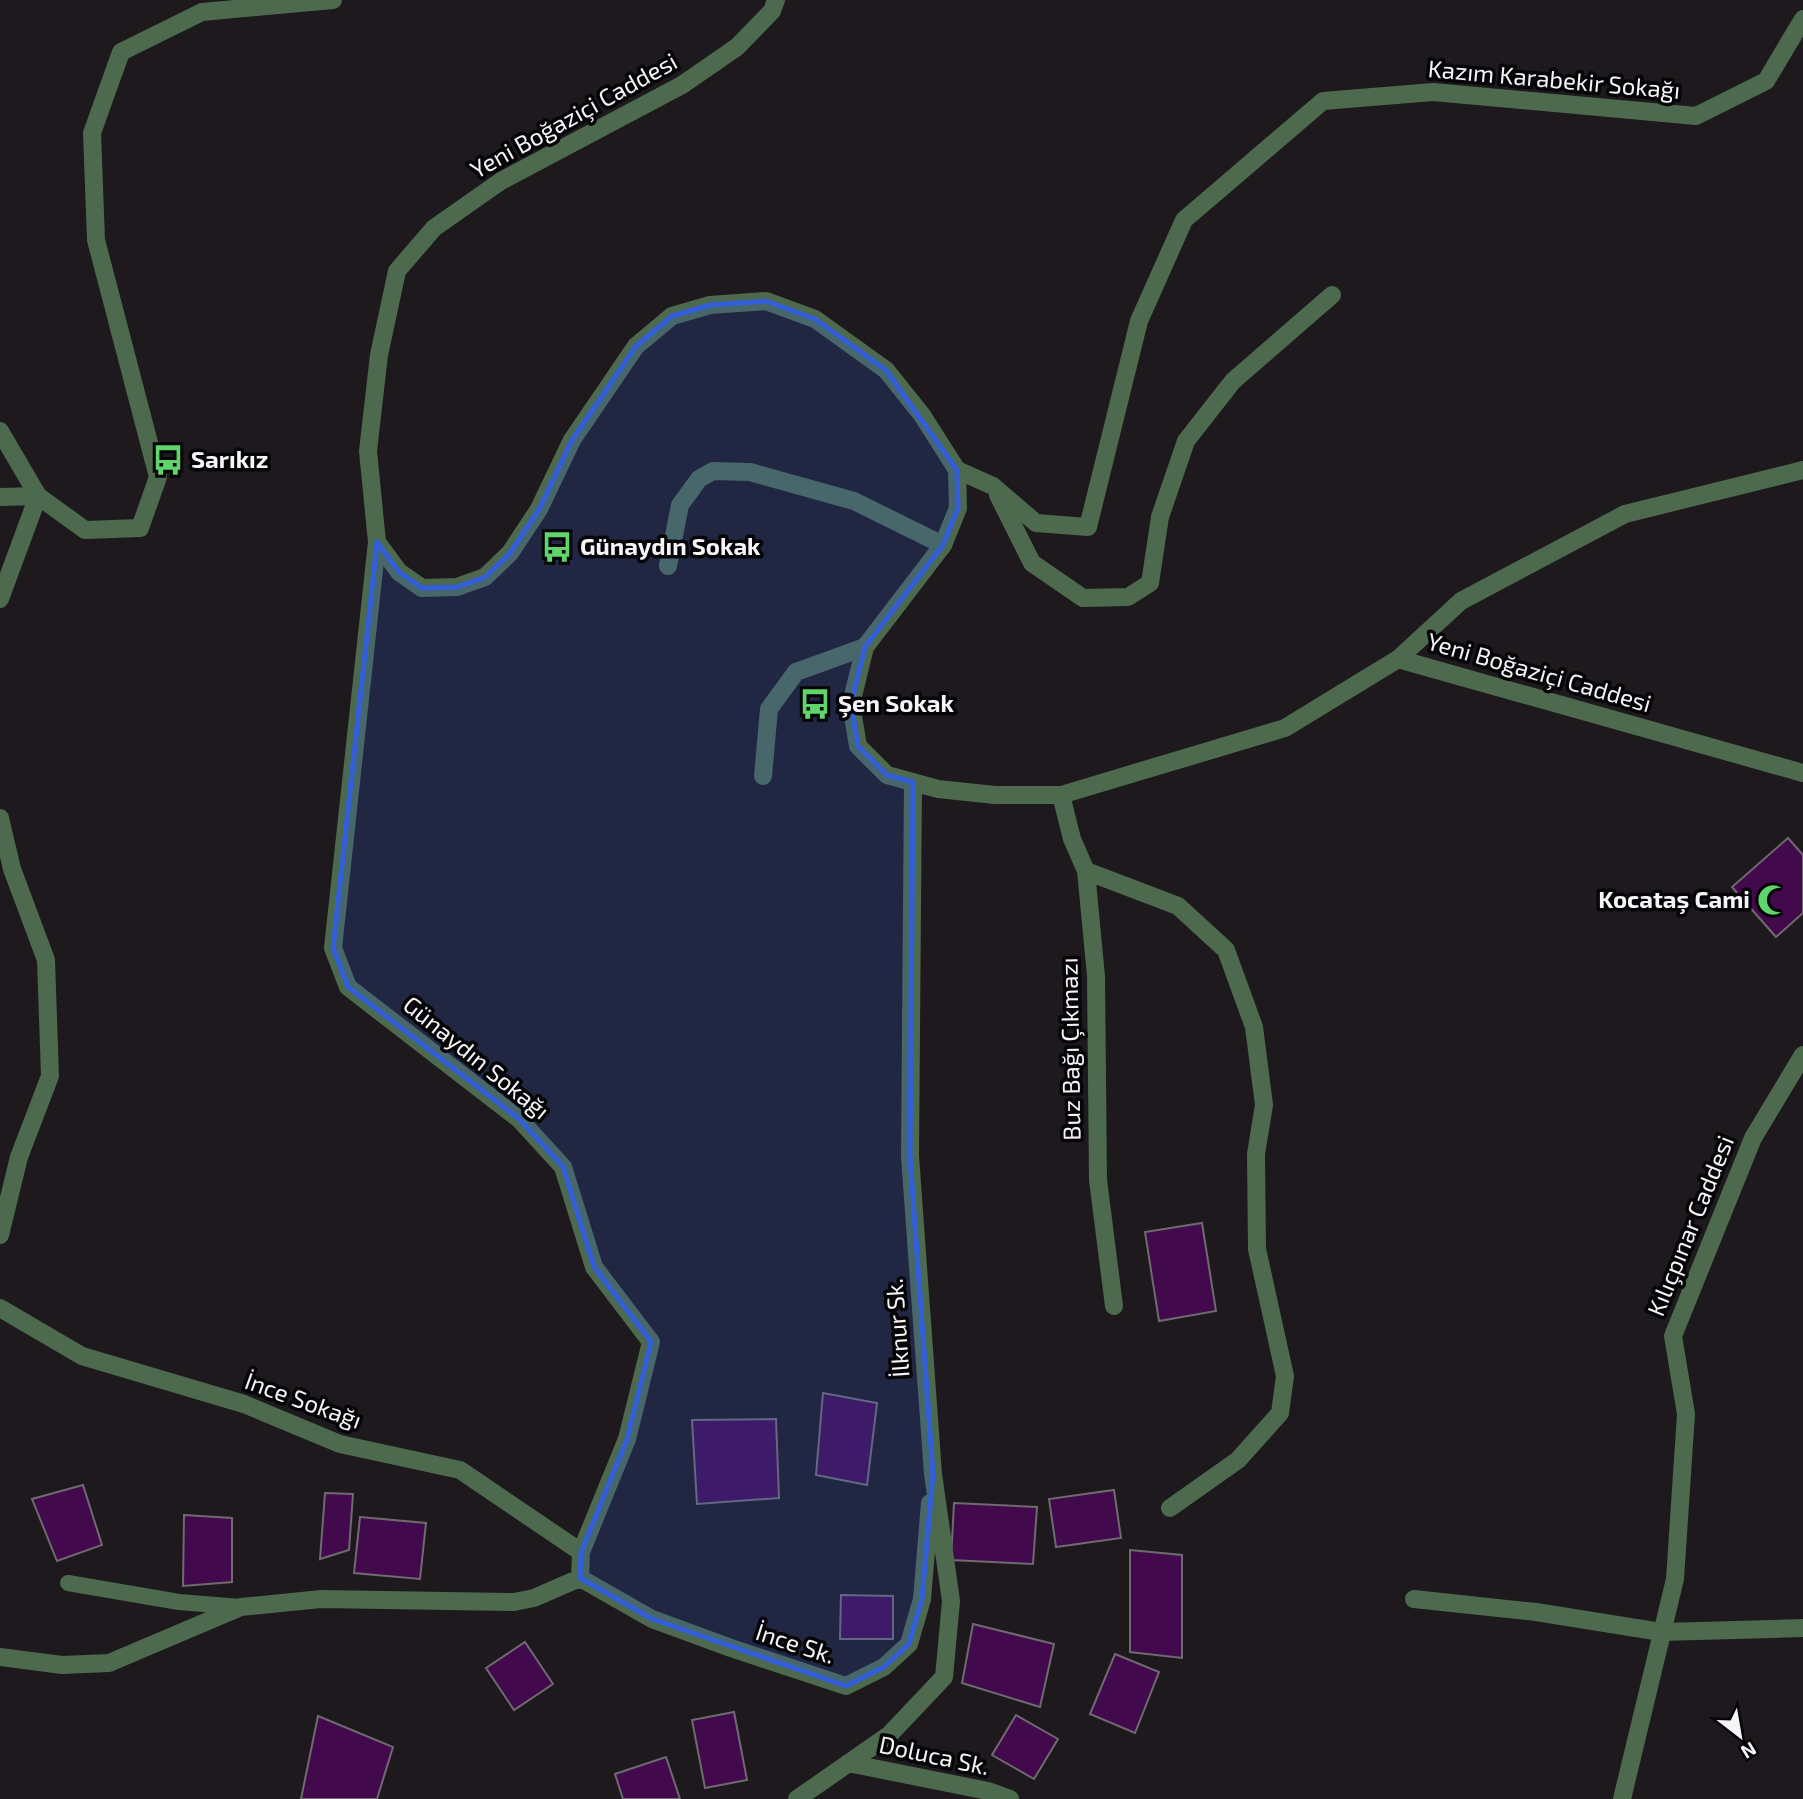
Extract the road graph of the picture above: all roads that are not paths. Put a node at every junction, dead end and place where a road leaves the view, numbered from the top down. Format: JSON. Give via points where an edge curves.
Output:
{"nodes":[{"id":1,"x":333,"y":0,"type":"edge"},
{"id":2,"x":776,"y":0,"type":"edge"},
{"id":3,"x":1803,"y":19,"type":"edge"},
{"id":4,"x":1332,"y":295,"type":"dead end"},
{"id":5,"x":0,"y":431,"type":"edge"},
{"id":6,"x":957,"y":470,"type":"junction"},
{"id":7,"x":1803,"y":470,"type":"edge"},
{"id":8,"x":993,"y":486,"type":"junction"},
{"id":9,"x":38,"y":496,"type":"junction"},
{"id":10,"x":0,"y":497,"type":"edge"},
{"id":11,"x":377,"y":542,"type":"junction"},
{"id":12,"x":943,"y":545,"type":"junction"},
{"id":13,"x":667,"y":566,"type":"dead end"},
{"id":14,"x":0,"y":599,"type":"edge"},
{"id":15,"x":865,"y":647,"type":"junction"},
{"id":16,"x":1398,"y":659,"type":"junction"},
{"id":17,"x":1803,"y":772,"type":"edge"},
{"id":18,"x":763,"y":776,"type":"dead end"},
{"id":19,"x":914,"y":782,"type":"junction"},
{"id":20,"x":1061,"y":795,"type":"junction"},
{"id":21,"x":0,"y":818,"type":"edge"},
{"id":22,"x":1086,"y":871,"type":"junction"},
{"id":23,"x":1803,"y":1055,"type":"edge"},
{"id":24,"x":0,"y":1235,"type":"edge"},
{"id":25,"x":1114,"y":1306,"type":"dead end"},
{"id":26,"x":0,"y":1308,"type":"edge"},
{"id":27,"x":933,"y":1474,"type":"junction"},
{"id":28,"x":1170,"y":1508,"type":"dead end"},
{"id":29,"x":581,"y":1552,"type":"junction"},
{"id":30,"x":580,"y":1578,"type":"junction"},
{"id":31,"x":68,"y":1583,"type":"dead end"},
{"id":32,"x":1414,"y":1599,"type":"dead end"},
{"id":33,"x":241,"y":1607,"type":"junction"},
{"id":34,"x":1803,"y":1628,"type":"edge"},
{"id":35,"x":1661,"y":1632,"type":"junction"},
{"id":36,"x":0,"y":1657,"type":"edge"},
{"id":37,"x":848,"y":1763,"type":"junction"},
{"id":38,"x":797,"y":1799,"type":"edge"},
{"id":39,"x":1010,"y":1799,"type":"edge"},
{"id":40,"x":1622,"y":1799,"type":"edge"}],
"edges":[{"from":1,"to":9,"type":"street","via":[[202,12],[121,52],[92,132],[96,240],[158,477],[140,528],[85,530]]},
{"from":2,"to":11,"type":"street","name":"Yeni Boğaziçi Caddesi","via":[[772,12],[737,47],[682,85],[501,181],[434,228],[397,271],[379,355],[368,451]]},
{"from":3,"to":8,"type":"street","name":"Kazım Karabekir Sokağı","via":[[1766,81],[1696,116],[1433,92],[1323,101],[1184,220],[1139,321],[1088,527],[1036,523]]},
{"from":4,"to":8,"type":"street","via":[[1233,381],[1186,441],[1160,517],[1150,583],[1128,597],[1083,598],[1032,563]]},
{"from":5,"to":9,"type":"street"},
{"from":6,"to":8,"type":"street","name":"Kazım Karabekir Sokağı"},
{"from":6,"to":11,"type":"street","via":[[886,370],[815,318],[766,301],[709,305],[672,316],[636,346],[572,440],[539,509],[510,553],[485,576],[457,587],[422,588],[399,572]]},
{"from":6,"to":12,"type":"street","name":"Yeni Boğaziçi Caddesi","via":[[958,508]]},
{"from":7,"to":16,"type":"street","via":[[1625,514],[1461,601]]},
{"from":9,"to":10,"type":"street"},
{"from":9,"to":14,"type":"street"},
{"from":11,"to":29,"type":"street","name":"Günaydın Sokağı","via":[[333,948],[348,987],[519,1119],[563,1167],[594,1267],[651,1342],[627,1439]]},
{"from":12,"to":13,"type":"street","via":[[854,501],[750,472],[713,471],[699,479],[681,505]]},
{"from":12,"to":15,"type":"street","name":"Yeni Boğaziçi Caddesi"},
{"from":15,"to":18,"type":"street","via":[[796,672],[769,709]]},
{"from":15,"to":19,"type":"street","name":"Yeni Boğaziçi Caddesi","via":[[851,704],[858,746],[887,775]]},
{"from":16,"to":17,"type":"street","name":"Yeni Boğaziçi Caddesi"},
{"from":16,"to":20,"type":"street","name":"Yeni Boğaziçi Caddesi","via":[[1285,728]]},
{"from":19,"to":20,"type":"street","name":"Yeni Boğaziçi Caddesi","via":[[995,795]]},
{"from":19,"to":27,"type":"street","name":"İlknur Sk.","via":[[910,1156]]},
{"from":20,"to":22,"type":"street","name":"Buz Bağı Çıkmazı"},
{"from":21,"to":24,"type":"street","via":[[12,869],[46,960],[50,1076],[19,1157]]},
{"from":22,"to":25,"type":"street","name":"Buz Bağı Çıkmazı","via":[[1096,976],[1098,1180]]},
{"from":22,"to":28,"type":"street","via":[[1178,906],[1226,950],[1256,1040],[1264,1105],[1256,1154],[1257,1249],[1285,1376],[1280,1413],[1238,1460]]},
{"from":23,"to":35,"type":"street","name":"Kılıçpınar Caddesi","via":[[1753,1138],[1673,1336],[1686,1413],[1675,1579]]},
{"from":26,"to":29,"type":"street","name":"İnce Sokağı","via":[[82,1356],[244,1404],[340,1444],[460,1470]]},
{"from":27,"to":30,"type":"street","name":"İnce Sk.","via":[[922,1599],[909,1644],[884,1667],[846,1686],[652,1619]]},
{"from":27,"to":37,"type":"street","name":"İlknur Sk.","via":[[951,1601],[944,1677],[889,1735]]},
{"from":29,"to":30,"type":"street","name":"Günaydın Sokağı"},
{"from":30,"to":33,"type":"street","via":[[514,1602],[321,1599]]},
{"from":31,"to":33,"type":"lane","via":[[178,1602]]},
{"from":32,"to":35,"type":"street"},
{"from":33,"to":36,"type":"street","via":[[108,1662],[62,1665]]},
{"from":34,"to":35,"type":"street"},
{"from":35,"to":40,"type":"street","name":"Kılıçpınar Caddesi"},
{"from":37,"to":38,"type":"street","name":"İlknur Sk."},
{"from":37,"to":39,"type":"street","name":"Doluca Sk."}]}
